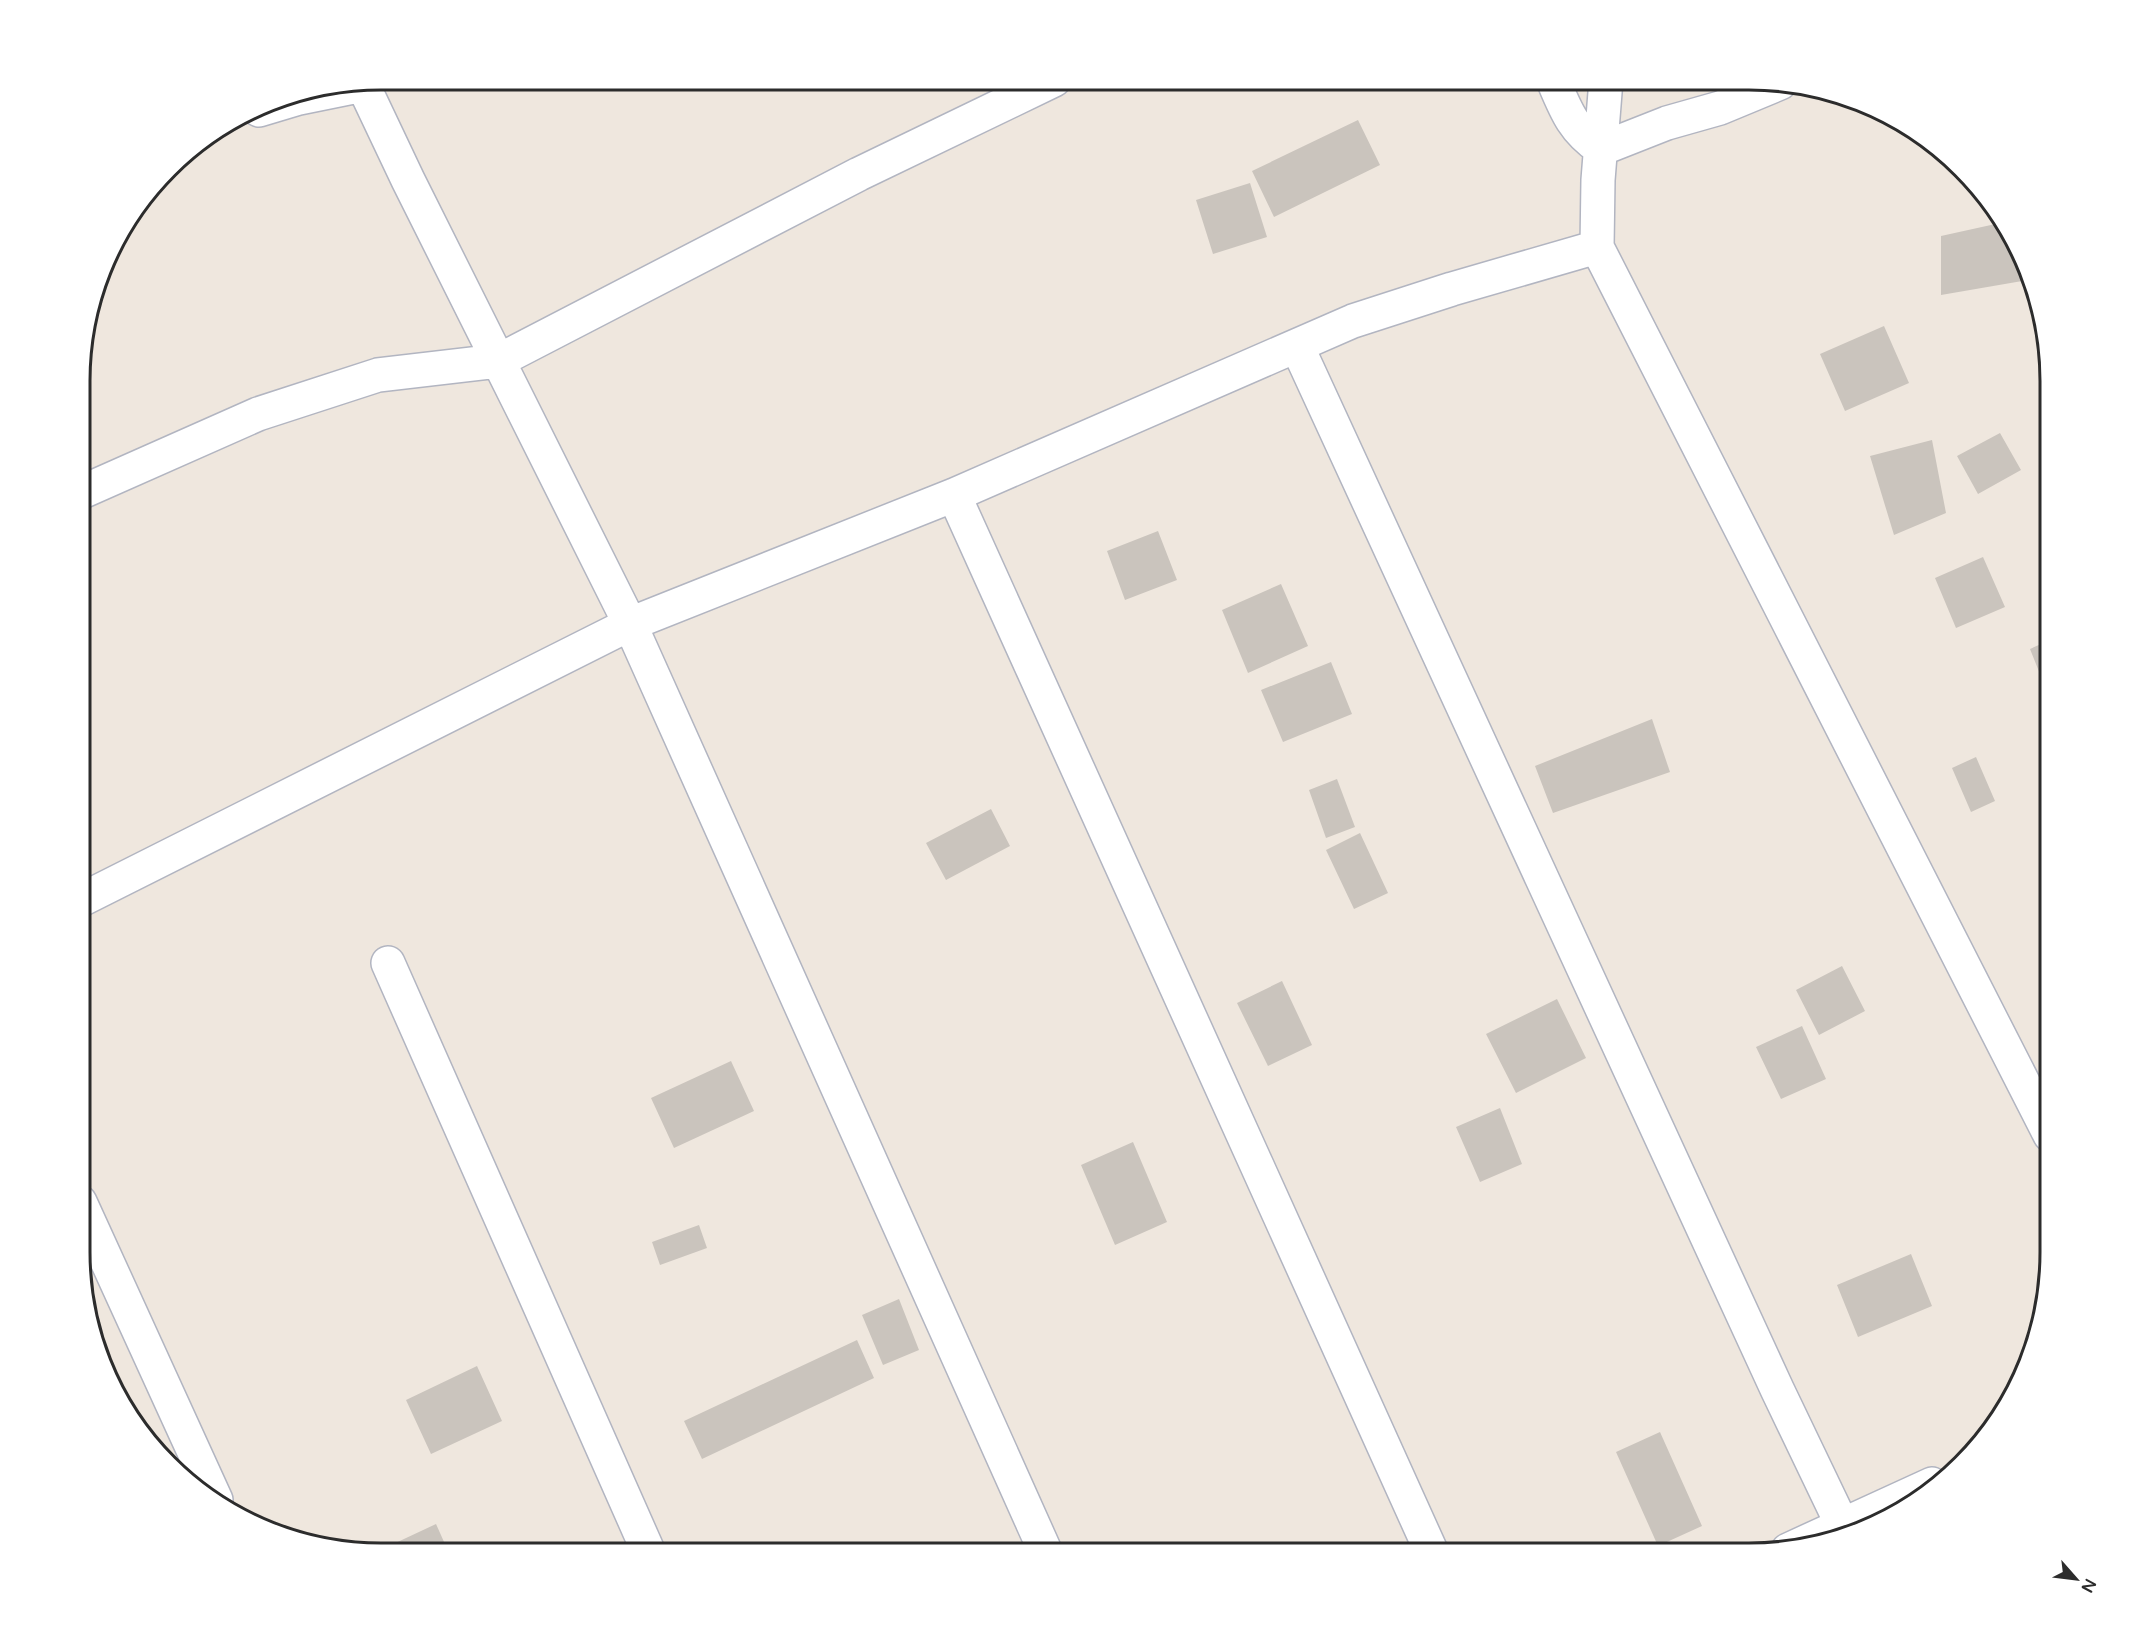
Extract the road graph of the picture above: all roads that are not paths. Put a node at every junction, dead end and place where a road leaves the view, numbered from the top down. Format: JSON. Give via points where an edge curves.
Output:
{"nodes":[{"id":1,"x":1033,"y":90,"type":"edge"},
{"id":2,"x":1557,"y":90,"type":"edge"},
{"id":3,"x":1605,"y":90,"type":"edge"},
{"id":4,"x":370,"y":91,"type":"edge"},
{"id":5,"x":1762,"y":91,"type":"edge"},
{"id":6,"x":1601,"y":150,"type":"junction"},
{"id":7,"x":1598,"y":247,"type":"junction"},
{"id":8,"x":1297,"y":346,"type":"junction"},
{"id":9,"x":498,"y":361,"type":"junction"},
{"id":10,"x":90,"y":488,"type":"edge"},
{"id":11,"x":954,"y":495,"type":"junction"},
{"id":12,"x":630,"y":624,"type":"junction"},
{"id":13,"x":90,"y":895,"type":"edge"},
{"id":14,"x":388,"y":963,"type":"dead end"},
{"id":15,"x":2040,"y":1115,"type":"edge"},
{"id":16,"x":90,"y":1224,"type":"edge"},
{"id":17,"x":210,"y":1488,"type":"edge"},
{"id":18,"x":1900,"y":1501,"type":"edge"},
{"id":19,"x":1870,"y":1517,"type":"edge"},
{"id":20,"x":1844,"y":1528,"type":"edge"},
{"id":21,"x":645,"y":1543,"type":"edge"},
{"id":22,"x":1042,"y":1543,"type":"edge"},
{"id":23,"x":1427,"y":1543,"type":"edge"}],
"edges":[{"from":1,"to":9,"type":"street","via":[[859,174]]},
{"from":2,"to":6,"type":"street","via":[[1583,137]]},
{"from":3,"to":6,"type":"street"},
{"from":4,"to":9,"type":"street","via":[[408,180]]},
{"from":5,"to":6,"type":"street"},
{"from":6,"to":7,"type":"street"},
{"from":7,"to":8,"type":"street","via":[[1353,321]]},
{"from":7,"to":15,"type":"street"},
{"from":8,"to":11,"type":"street"},
{"from":8,"to":20,"type":"street"},
{"from":9,"to":10,"type":"street","via":[[367,378],[258,414]]},
{"from":9,"to":12,"type":"street"},
{"from":11,"to":12,"type":"street"},
{"from":11,"to":23,"type":"street"},
{"from":12,"to":13,"type":"street"},
{"from":12,"to":22,"type":"street"},
{"from":14,"to":21,"type":"street"},
{"from":16,"to":17,"type":"street"},
{"from":18,"to":19,"type":"street"}]}
